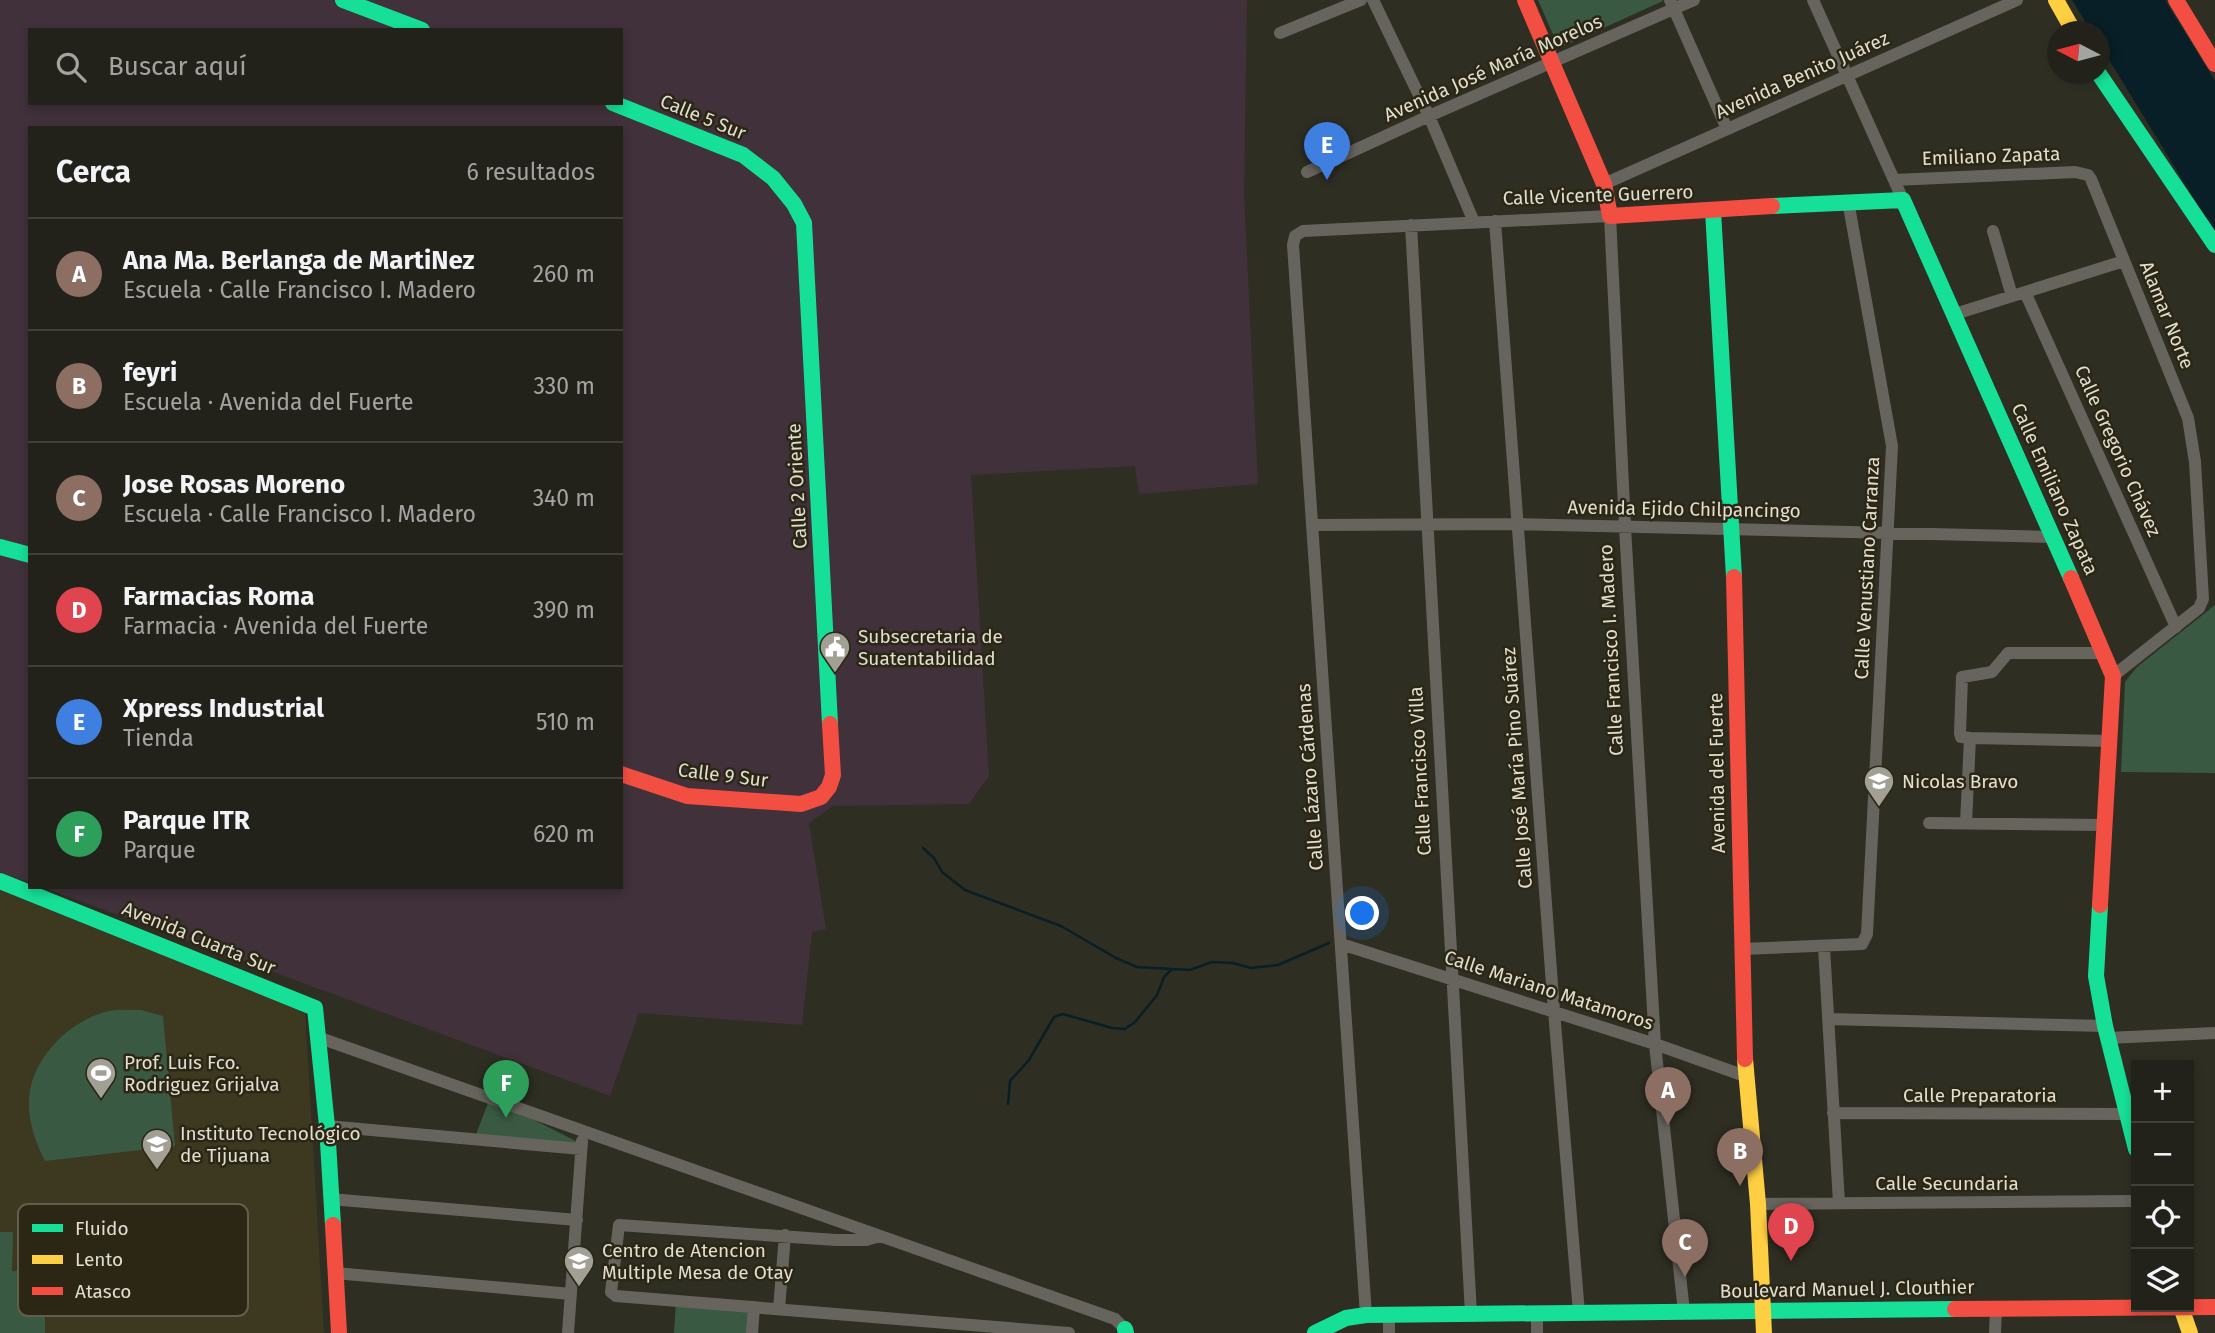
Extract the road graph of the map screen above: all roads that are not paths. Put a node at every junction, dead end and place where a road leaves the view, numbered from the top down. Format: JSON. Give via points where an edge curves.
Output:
{"nodes":[{"id":1,"x":343,"y":0,"type":"edge"},
{"id":2,"x":1361,"y":0,"type":"edge"},
{"id":3,"x":1373,"y":0,"type":"edge"},
{"id":4,"x":1525,"y":0,"type":"edge"},
{"id":5,"x":1694,"y":0,"type":"edge"},
{"id":6,"x":1812,"y":0,"type":"edge"},
{"id":7,"x":2017,"y":0,"type":"edge"},
{"id":8,"x":2056,"y":0,"type":"edge"},
{"id":9,"x":2176,"y":0,"type":"edge"},
{"id":10,"x":1672,"y":5,"type":"edge"},
{"id":11,"x":2068,"y":21,"type":"edge"},
{"id":12,"x":417,"y":28,"type":"edge"},
{"id":13,"x":1280,"y":33,"type":"dead end"},
{"id":14,"x":1553,"y":63,"type":"junction"},
{"id":15,"x":2215,"y":64,"type":"edge"},
{"id":16,"x":1847,"y":77,"type":"junction"},
{"id":17,"x":2106,"y":84,"type":"edge"},
{"id":18,"x":618,"y":105,"type":"edge"},
{"id":19,"x":1429,"y":116,"type":"junction"},
{"id":20,"x":1727,"y":129,"type":"junction"},
{"id":21,"x":1307,"y":172,"type":"dead end"},
{"id":22,"x":2088,"y":175,"type":"joint"},
{"id":23,"x":773,"y":178,"type":"joint"},
{"id":24,"x":1894,"y":180,"type":"junction"},
{"id":25,"x":1604,"y":184,"type":"junction"},
{"id":26,"x":1903,"y":200,"type":"junction"},
{"id":27,"x":1847,"y":201,"type":"junction"},
{"id":28,"x":1713,"y":212,"type":"junction"},
{"id":29,"x":1610,"y":216,"type":"junction"},
{"id":30,"x":1495,"y":221,"type":"junction"},
{"id":31,"x":1474,"y":222,"type":"junction"},
{"id":32,"x":1411,"y":225,"type":"junction"},
{"id":33,"x":1993,"y":231,"type":"dead end"},
{"id":34,"x":1295,"y":236,"type":"joint"},
{"id":35,"x":2215,"y":245,"type":"edge"},
{"id":36,"x":2124,"y":261,"type":"junction"},
{"id":37,"x":2018,"y":294,"type":"junction"},
{"id":38,"x":1955,"y":314,"type":"junction"},
{"id":39,"x":1426,"y":524,"type":"junction"},
{"id":40,"x":1518,"y":524,"type":"junction"},
{"id":41,"x":1313,"y":525,"type":"junction"},
{"id":42,"x":1625,"y":527,"type":"junction"},
{"id":43,"x":1733,"y":529,"type":"junction"},
{"id":44,"x":1887,"y":533,"type":"junction"},
{"id":45,"x":2053,"y":537,"type":"junction"},
{"id":46,"x":0,"y":547,"type":"edge"},
{"id":47,"x":28,"y":554,"type":"edge"},
{"id":48,"x":2176,"y":626,"type":"junction"},
{"id":49,"x":2105,"y":653,"type":"junction"},
{"id":50,"x":2113,"y":676,"type":"junction"},
{"id":51,"x":1970,"y":738,"type":"junction"},
{"id":52,"x":2111,"y":741,"type":"junction"},
{"id":53,"x":623,"y":775,"type":"edge"},
{"id":54,"x":821,"y":797,"type":"joint"},
{"id":55,"x":1928,"y":823,"type":"dead end"},
{"id":56,"x":1966,"y":823,"type":"junction"},
{"id":57,"x":2104,"y":825,"type":"junction"},
{"id":58,"x":0,"y":881,"type":"edge"},
{"id":59,"x":1340,"y":944,"type":"junction"},
{"id":60,"x":1824,"y":947,"type":"junction"},
{"id":61,"x":1742,"y":948,"type":"junction"},
{"id":62,"x":1451,"y":978,"type":"junction"},
{"id":63,"x":1554,"y":1011,"type":"junction"},
{"id":64,"x":1828,"y":1019,"type":"junction"},
{"id":65,"x":2106,"y":1032,"type":"junction"},
{"id":66,"x":2215,"y":1033,"type":"edge"},
{"id":67,"x":320,"y":1038,"type":"junction"},
{"id":68,"x":1655,"y":1044,"type":"junction"},
{"id":69,"x":1745,"y":1076,"type":"junction"},
{"id":70,"x":1833,"y":1113,"type":"junction"},
{"id":71,"x":2127,"y":1114,"type":"junction"},
{"id":72,"x":327,"y":1126,"type":"junction"},
{"id":73,"x":2131,"y":1130,"type":"edge"},
{"id":74,"x":583,"y":1131,"type":"junction"},
{"id":75,"x":581,"y":1149,"type":"junction"},
{"id":76,"x":330,"y":1199,"type":"junction"},
{"id":77,"x":2131,"y":1202,"type":"edge"},
{"id":78,"x":1839,"y":1203,"type":"junction"},
{"id":79,"x":1758,"y":1204,"type":"junction"},
{"id":80,"x":576,"y":1220,"type":"junction"},
{"id":81,"x":785,"y":1235,"type":"junction"},
{"id":82,"x":880,"y":1236,"type":"junction"},
{"id":83,"x":335,"y":1273,"type":"junction"},
{"id":84,"x":571,"y":1294,"type":"junction"},
{"id":85,"x":754,"y":1307,"type":"junction"},
{"id":86,"x":2194,"y":1307,"type":"edge"},
{"id":87,"x":2215,"y":1307,"type":"edge"},
{"id":88,"x":2131,"y":1308,"type":"edge"},
{"id":89,"x":779,"y":1309,"type":"junction"},
{"id":90,"x":1996,"y":1309,"type":"junction"},
{"id":91,"x":1763,"y":1311,"type":"junction"},
{"id":92,"x":1684,"y":1312,"type":"junction"},
{"id":93,"x":2183,"y":1312,"type":"edge"},
{"id":94,"x":1537,"y":1313,"type":"junction"},
{"id":95,"x":1579,"y":1313,"type":"junction"},
{"id":96,"x":1471,"y":1314,"type":"junction"},
{"id":97,"x":1366,"y":1315,"type":"junction"},
{"id":98,"x":1390,"y":1315,"type":"junction"},
{"id":99,"x":920,"y":1327,"type":"edge"},
{"id":100,"x":1125,"y":1331,"type":"edge"},
{"id":101,"x":339,"y":1333,"type":"edge"},
{"id":102,"x":568,"y":1333,"type":"edge"},
{"id":103,"x":752,"y":1333,"type":"edge"},
{"id":104,"x":1069,"y":1333,"type":"edge"},
{"id":105,"x":1315,"y":1333,"type":"edge"},
{"id":106,"x":1390,"y":1333,"type":"edge"},
{"id":107,"x":1537,"y":1333,"type":"edge"},
{"id":108,"x":1764,"y":1333,"type":"edge"},
{"id":109,"x":1996,"y":1333,"type":"edge"},
{"id":110,"x":2190,"y":1333,"type":"edge"}],
"edges":[{"from":1,"to":12,"type":"main road"},
{"from":2,"to":13,"type":"street"},
{"from":3,"to":19,"type":"street"},
{"from":4,"to":14,"type":"main road","name":"Calle Francisco I. Madero"},
{"from":5,"to":10,"type":"street","name":"Avenida José María Morelos"},
{"from":6,"to":16,"type":"street","name":"Calle Emiliano Zapata"},
{"from":7,"to":16,"type":"street","name":"Avenida Benito Juárez"},
{"from":8,"to":11,"type":"main road"},
{"from":9,"to":15,"type":"main road"},
{"from":10,"to":14,"type":"street","name":"Avenida José María Morelos"},
{"from":10,"to":20,"type":"street"},
{"from":14,"to":19,"type":"street","name":"Avenida José María Morelos"},
{"from":14,"to":25,"type":"main road","name":"Calle Francisco I. Madero"},
{"from":16,"to":20,"type":"street","name":"Avenida Benito Juárez"},
{"from":16,"to":24,"type":"street","name":"Calle Emiliano Zapata"},
{"from":17,"to":35,"type":"main road"},
{"from":18,"to":23,"type":"main road","name":"Calle 5 Sur","via":[[743,155]]},
{"from":19,"to":21,"type":"street","name":"Avenida José María Morelos"},
{"from":19,"to":31,"type":"street"},
{"from":20,"to":25,"type":"street","name":"Avenida Benito Juárez"},
{"from":22,"to":24,"type":"street","name":"Emiliano Zapata","via":[[2065,172]]},
{"from":22,"to":36,"type":"street","name":"Alamar Norte"},
{"from":23,"to":54,"type":"main road","name":"Calle 2 Oriente","via":[[804,223],[833,775],[830,788]]},
{"from":24,"to":26,"type":"street","name":"Calle Emiliano Zapata"},
{"from":25,"to":29,"type":"main road","name":"Calle Francisco I. Madero"},
{"from":26,"to":27,"type":"main road","name":"Calle Vicente Guerrero"},
{"from":26,"to":38,"type":"main road","name":"Calle Emiliano Zapata"},
{"from":27,"to":28,"type":"main road","name":"Calle Vicente Guerrero"},
{"from":27,"to":44,"type":"street","name":"Calle Venustiano Carranza","via":[[1892,446]]},
{"from":28,"to":29,"type":"main road","name":"Calle Vicente Guerrero"},
{"from":28,"to":43,"type":"main road","name":"Avenida del Fuerte"},
{"from":29,"to":30,"type":"street","name":"Calle Vicente Guerrero"},
{"from":29,"to":42,"type":"street","name":"Calle Francisco I. Madero"},
{"from":30,"to":31,"type":"street","name":"Calle Vicente Guerrero"},
{"from":30,"to":40,"type":"street","name":"Calle José María Pino Suárez"},
{"from":31,"to":32,"type":"street","name":"Calle Vicente Guerrero"},
{"from":32,"to":34,"type":"street","name":"Calle Vicente Guerrero"},
{"from":32,"to":39,"type":"street","name":"Calle Francisco Villa"},
{"from":33,"to":37,"type":"street","name":"Calle Gregorio Chávez"},
{"from":34,"to":41,"type":"street","name":"Calle Lázaro Cárdenas"},
{"from":36,"to":37,"type":"street"},
{"from":36,"to":48,"type":"street","name":"Alamar Norte","via":[[2188,418],[2195,462],[2203,599],[2199,608]]},
{"from":37,"to":38,"type":"street"},
{"from":37,"to":48,"type":"street","name":"Calle Gregorio Chávez"},
{"from":38,"to":45,"type":"main road","name":"Calle Emiliano Zapata"},
{"from":39,"to":40,"type":"street","name":"Avenida Ejido Chilpancingo"},
{"from":39,"to":41,"type":"street","name":"Avenida Ejido Chilpancingo"},
{"from":39,"to":62,"type":"street","name":"Calle Francisco Villa"},
{"from":40,"to":42,"type":"street","name":"Avenida Ejido Chilpancingo"},
{"from":40,"to":63,"type":"street","name":"Calle José María Pino Suárez"},
{"from":41,"to":59,"type":"street","name":"Calle Lázaro Cárdenas"},
{"from":42,"to":43,"type":"street","name":"Avenida Ejido Chilpancingo"},
{"from":42,"to":68,"type":"street","name":"Calle Francisco I. Madero"},
{"from":43,"to":44,"type":"street","name":"Avenida Ejido Chilpancingo"},
{"from":43,"to":61,"type":"main road","name":"Avenida del Fuerte"},
{"from":44,"to":45,"type":"street","name":"Avenida Ejido Chilpancingo"},
{"from":44,"to":60,"type":"street","name":"Calle Venustiano Carranza","via":[[1867,934],[1862,944]]},
{"from":45,"to":49,"type":"main road","name":"Calle Emiliano Zapata"},
{"from":46,"to":47,"type":"main road"},
{"from":48,"to":50,"type":"street"},
{"from":49,"to":50,"type":"main road","name":"Calle Emiliano Zapata"},
{"from":49,"to":51,"type":"street","via":[[2008,653],[1992,672],[1962,677],[1960,733]]},
{"from":50,"to":52,"type":"main road","name":"Calle Emiliano Zapata"},
{"from":51,"to":52,"type":"street"},
{"from":51,"to":56,"type":"street"},
{"from":52,"to":57,"type":"main road","name":"Calle Emiliano Zapata"},
{"from":53,"to":54,"type":"main road","name":"Calle 9 Sur","via":[[687,796],[801,804]]},
{"from":55,"to":56,"type":"street"},
{"from":56,"to":57,"type":"street"},
{"from":57,"to":65,"type":"main road","name":"Calle Emiliano Zapata","via":[[2096,976]]},
{"from":58,"to":67,"type":"main road","name":"Avenida Cuarta Sur","via":[[311,1005],[317,1013]]},
{"from":59,"to":62,"type":"street","name":"Calle Mariano Matamoros"},
{"from":59,"to":97,"type":"street","name":"Calle Lázaro Cárdenas"},
{"from":60,"to":61,"type":"street"},
{"from":60,"to":64,"type":"street"},
{"from":61,"to":69,"type":"main road","name":"Avenida del Fuerte"},
{"from":62,"to":63,"type":"street","name":"Calle Mariano Matamoros"},
{"from":62,"to":96,"type":"street","name":"Calle Francisco Villa"},
{"from":63,"to":68,"type":"street","name":"Calle Mariano Matamoros"},
{"from":63,"to":95,"type":"street","name":"Calle José María Pino Suárez"},
{"from":64,"to":65,"type":"street"},
{"from":64,"to":70,"type":"street"},
{"from":65,"to":66,"type":"street"},
{"from":65,"to":71,"type":"main road","name":"Calle Emiliano Zapata"},
{"from":67,"to":72,"type":"main road"},
{"from":67,"to":74,"type":"street"},
{"from":68,"to":69,"type":"street","name":"Calle Mariano Matamoros"},
{"from":68,"to":92,"type":"street","name":"Calle Francisco I. Madero"},
{"from":69,"to":79,"type":"main road","name":"Avenida del Fuerte"},
{"from":70,"to":71,"type":"street","name":"Calle Preparatoria"},
{"from":70,"to":78,"type":"street"},
{"from":71,"to":73,"type":"main road","name":"Calle Emiliano Zapata"},
{"from":72,"to":75,"type":"street"},
{"from":72,"to":76,"type":"main road"},
{"from":74,"to":75,"type":"street"},
{"from":74,"to":82,"type":"street"},
{"from":75,"to":80,"type":"street"},
{"from":76,"to":80,"type":"street"},
{"from":76,"to":83,"type":"main road"},
{"from":77,"to":78,"type":"street","name":"Calle Secundaria"},
{"from":78,"to":79,"type":"street","name":"Calle Secundaria"},
{"from":79,"to":91,"type":"main road","name":"Avenida del Fuerte"},
{"from":80,"to":84,"type":"street"},
{"from":81,"to":82,"type":"street","via":[[847,1241]]},
{"from":81,"to":85,"type":"street","via":[[618,1225],[611,1292],[616,1296]]},
{"from":81,"to":89,"type":"street"},
{"from":82,"to":100,"type":"street","via":[[1115,1319]]},
{"from":83,"to":84,"type":"street"},
{"from":83,"to":101,"type":"main road"},
{"from":84,"to":102,"type":"street"},
{"from":85,"to":89,"type":"street"},
{"from":85,"to":103,"type":"street"},
{"from":86,"to":87,"type":"main road","name":"Boulevard Manuel J. Clouthier"},
{"from":88,"to":90,"type":"main road","name":"Boulevard Manuel J. Clouthier"},
{"from":89,"to":99,"type":"street"},
{"from":90,"to":91,"type":"main road","name":"Boulevard Manuel J. Clouthier"},
{"from":90,"to":109,"type":"street"},
{"from":91,"to":92,"type":"main road","name":"Boulevard Manuel J. Clouthier"},
{"from":91,"to":108,"type":"main road","name":"Avenida del Fuerte"},
{"from":92,"to":95,"type":"main road","name":"Boulevard Manuel J. Clouthier"},
{"from":93,"to":110,"type":"main road"},
{"from":94,"to":95,"type":"main road","name":"Boulevard Manuel J. Clouthier"},
{"from":94,"to":96,"type":"main road","name":"Boulevard Manuel J. Clouthier"},
{"from":94,"to":107,"type":"street"},
{"from":96,"to":98,"type":"main road","name":"Boulevard Manuel J. Clouthier"},
{"from":97,"to":98,"type":"main road","name":"Boulevard Manuel J. Clouthier"},
{"from":97,"to":105,"type":"main road","name":"Boulevard Manuel J. Clouthier","via":[[1346,1318]]},
{"from":98,"to":106,"type":"street"},
{"from":99,"to":104,"type":"street"}]}
